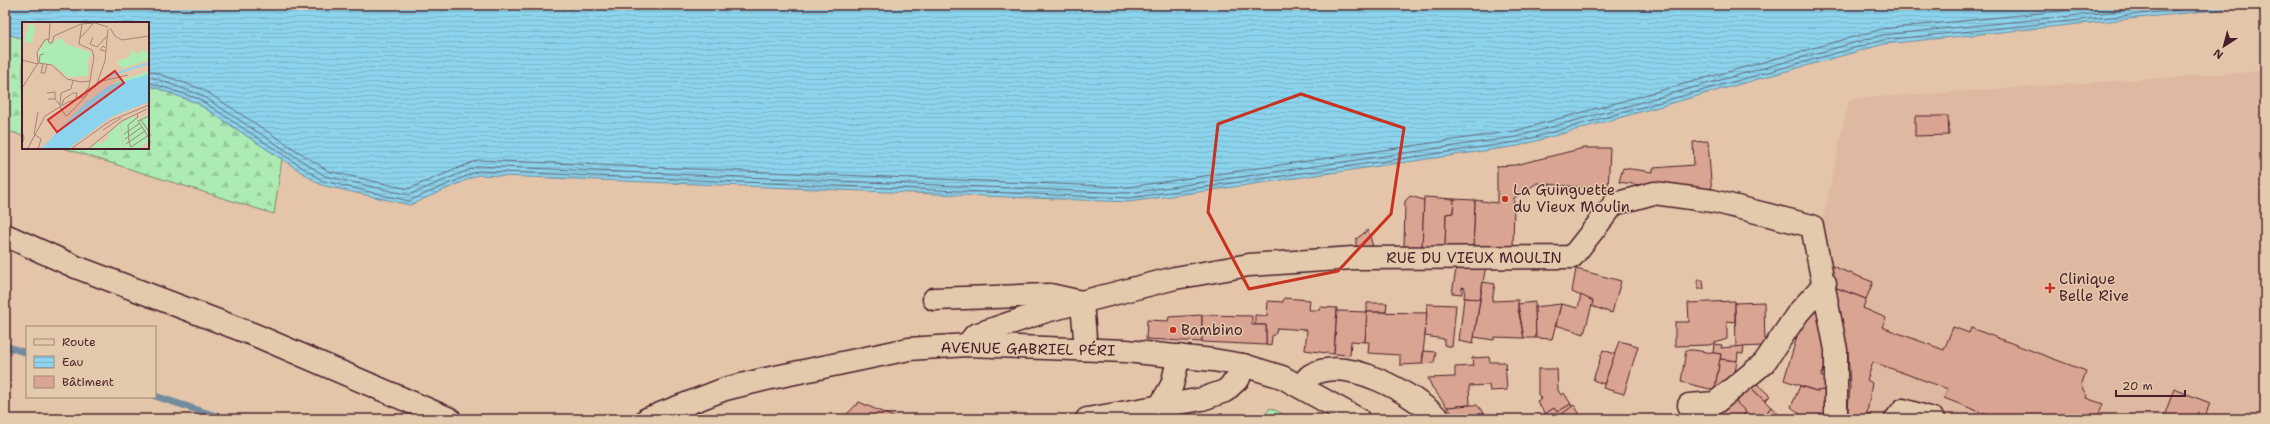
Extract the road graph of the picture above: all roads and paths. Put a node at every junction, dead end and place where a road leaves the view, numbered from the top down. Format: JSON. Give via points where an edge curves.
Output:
{"nodes":[{"id":1,"x":5,"y":235,"type":"edge"},
{"id":2,"x":1824,"y":283,"type":"junction"},
{"id":3,"x":934,"y":299,"type":"dead end"},
{"id":4,"x":1082,"y":303,"type":"junction"},
{"id":5,"x":967,"y":345,"type":"junction"},
{"id":6,"x":1086,"y":349,"type":"junction"},
{"id":7,"x":1180,"y":356,"type":"junction"},
{"id":8,"x":1243,"y":365,"type":"junction"},
{"id":9,"x":1301,"y":386,"type":"junction"},
{"id":10,"x":1689,"y":405,"type":"dead end"},
{"id":11,"x":1160,"y":406,"type":"junction"},
{"id":12,"x":450,"y":419,"type":"edge"},
{"id":13,"x":647,"y":419,"type":"edge"},
{"id":14,"x":1087,"y":419,"type":"edge"},
{"id":15,"x":1358,"y":419,"type":"edge"},
{"id":16,"x":1439,"y":419,"type":"edge"},
{"id":17,"x":1836,"y":419,"type":"edge"},
{"id":18,"x":1896,"y":419,"type":"edge"},
{"id":19,"x":1933,"y":419,"type":"edge"}],
"edges":[{"from":1,"to":12,"type":"street","via":[[76,267],[256,335]]},
{"from":2,"to":4,"type":"street","name":"RUE DU VIEUX MOULIN","via":[[1812,226],[1714,202],[1654,193],[1614,204],[1572,257],[1353,258],[1249,265],[1175,278]]},
{"from":2,"to":10,"type":"street","via":[[1798,313],[1764,363],[1715,403]]},
{"from":2,"to":17,"type":"street","name":"RUE DU VIEUX MOULIN","via":[[1836,350]]},
{"from":3,"to":4,"type":"street","via":[[1050,295]]},
{"from":4,"to":5,"type":"street","name":"RUE DU VIEUX MOULIN","via":[[997,326],[975,335]]},
{"from":4,"to":6,"type":"street"},
{"from":5,"to":6,"type":"street","name":"AVENUE GABRIEL PÉRI"},
{"from":5,"to":13,"type":"street","name":"AVENUE GABRIEL PÉRI","via":[[909,349],[766,379],[725,389]]},
{"from":6,"to":7,"type":"street","name":"AVENUE GABRIEL PÉRI"},
{"from":7,"to":8,"type":"street","name":"AVENUE GABRIEL PÉRI"},
{"from":7,"to":11,"type":"street","via":[[1172,385]]},
{"from":8,"to":9,"type":"street","name":"AVENUE GABRIEL PÉRI"},
{"from":8,"to":11,"type":"street","via":[[1239,378],[1225,391],[1202,400]]},
{"from":9,"to":15,"type":"street","name":"AVENUE GABRIEL PÉRI"},
{"from":9,"to":16,"type":"street","via":[[1310,375],[1328,369],[1367,374],[1425,406]]},
{"from":11,"to":14,"type":"street"},
{"from":18,"to":19,"type":"street","via":[[1903,410]]}]}
